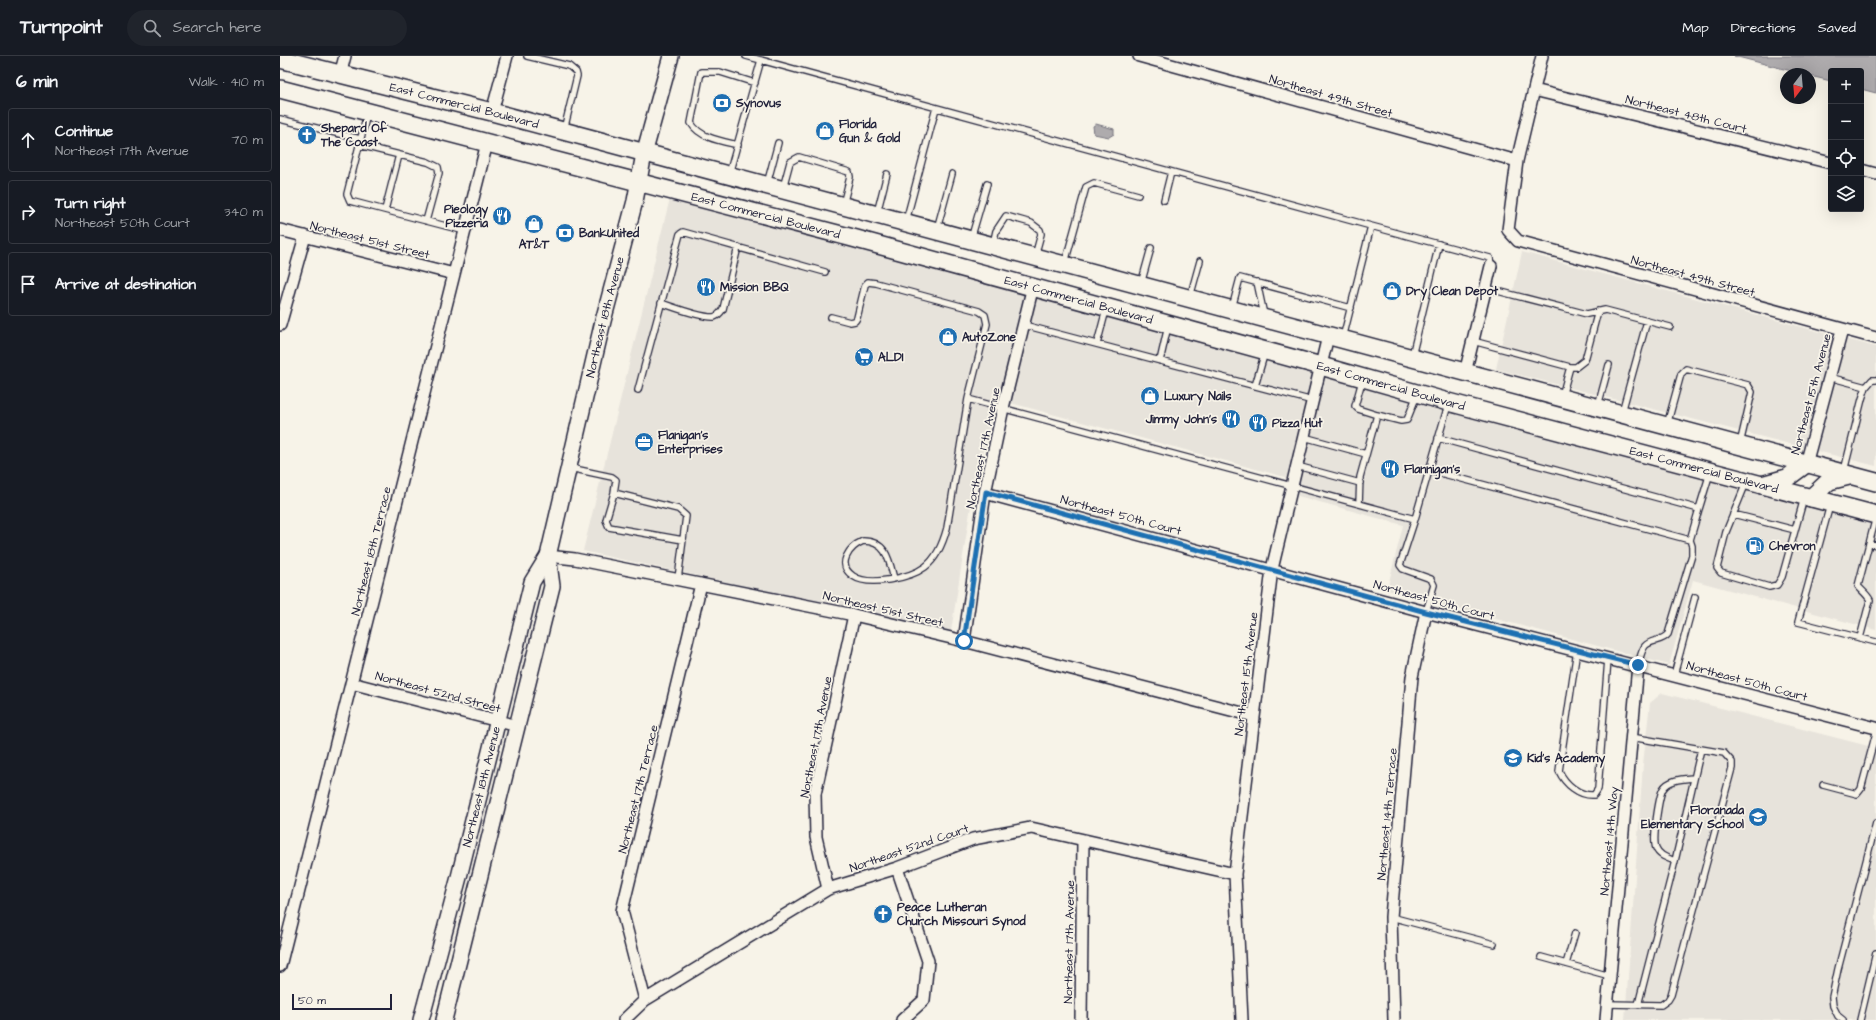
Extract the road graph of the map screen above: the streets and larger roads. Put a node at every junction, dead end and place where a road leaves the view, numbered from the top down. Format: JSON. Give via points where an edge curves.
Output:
{"nodes":[{"id":1,"x":345,"y":56,"type":"edge"},
{"id":2,"x":507,"y":56,"type":"edge"},
{"id":3,"x":672,"y":56,"type":"edge"},
{"id":4,"x":1139,"y":56,"type":"edge"},
{"id":5,"x":1542,"y":56,"type":"edge"},
{"id":6,"x":280,"y":59,"type":"edge"},
{"id":7,"x":340,"y":74,"type":"junction"},
{"id":8,"x":280,"y":89,"type":"edge"},
{"id":9,"x":1534,"y":90,"type":"junction"},
{"id":10,"x":492,"y":112,"type":"junction"},
{"id":11,"x":487,"y":143,"type":"junction"},
{"id":12,"x":644,"y":154,"type":"junction"},
{"id":13,"x":1517,"y":161,"type":"junction"},
{"id":14,"x":1828,"y":162,"type":"edge"},
{"id":15,"x":1864,"y":171,"type":"edge"},
{"id":16,"x":1876,"y":174,"type":"edge"},
{"id":17,"x":639,"y":182,"type":"junction"},
{"id":18,"x":280,"y":230,"type":"edge"},
{"id":19,"x":305,"y":236,"type":"junction"},
{"id":20,"x":1491,"y":266,"type":"road end"},
{"id":21,"x":454,"y":274,"type":"junction"},
{"id":22,"x":1033,"y":286,"type":"junction"},
{"id":23,"x":280,"y":325,"type":"edge"},
{"id":24,"x":1842,"y":330,"type":"junction"},
{"id":25,"x":1335,"y":338,"type":"junction"},
{"id":26,"x":1876,"y":338,"type":"edge"},
{"id":27,"x":1321,"y":366,"type":"junction"},
{"id":28,"x":1465,"y":373,"type":"junction"},
{"id":29,"x":1806,"y":464,"type":"junction"},
{"id":30,"x":1848,"y":475,"type":"junction"},
{"id":31,"x":1876,"y":482,"type":"edge"},
{"id":32,"x":1755,"y":483,"type":"junction"},
{"id":33,"x":986,"y":492,"type":"junction"},
{"id":34,"x":1808,"y":497,"type":"junction"},
{"id":35,"x":1876,"y":516,"type":"edge"},
{"id":36,"x":548,"y":556,"type":"junction"},
{"id":37,"x":1272,"y":569,"type":"junction"},
{"id":38,"x":701,"y":584,"type":"junction"},
{"id":39,"x":1426,"y":612,"type":"junction"},
{"id":40,"x":854,"y":615,"type":"junction"},
{"id":41,"x":964,"y":641,"type":"junction"},
{"id":42,"x":1638,"y":665,"type":"junction"},
{"id":43,"x":351,"y":683,"type":"junction"},
{"id":44,"x":1254,"y":716,"type":"junction"},
{"id":45,"x":497,"y":721,"type":"junction"},
{"id":46,"x":518,"y":726,"type":"junction"},
{"id":47,"x":1876,"y":728,"type":"edge"},
{"id":48,"x":1083,"y":840,"type":"junction"},
{"id":49,"x":897,"y":868,"type":"junction"},
{"id":50,"x":1235,"y":874,"type":"junction"},
{"id":51,"x":828,"y":889,"type":"junction"},
{"id":52,"x":280,"y":966,"type":"edge"},
{"id":53,"x":645,"y":1000,"type":"junction"},
{"id":54,"x":421,"y":1020,"type":"edge"},
{"id":55,"x":444,"y":1020,"type":"edge"},
{"id":56,"x":624,"y":1020,"type":"edge"},
{"id":57,"x":902,"y":1020,"type":"edge"},
{"id":58,"x":1081,"y":1020,"type":"edge"},
{"id":59,"x":1242,"y":1020,"type":"edge"},
{"id":60,"x":1394,"y":1020,"type":"edge"},
{"id":61,"x":1606,"y":1020,"type":"edge"}],
"edges":[{"from":1,"to":7,"type":"street"},
{"from":2,"to":10,"type":"street"},
{"from":3,"to":12,"type":"street","name":"Northeast 18th Avenue"},
{"from":4,"to":13,"type":"street","name":"Northeast 49th Street"},
{"from":5,"to":9,"type":"street"},
{"from":6,"to":7,"type":"main road","name":"East Commercial Boulevard"},
{"from":7,"to":10,"type":"main road","name":"East Commercial Boulevard"},
{"from":8,"to":11,"type":"main road","name":"East Commercial Boulevard"},
{"from":9,"to":13,"type":"street"},
{"from":9,"to":14,"type":"street","name":"Northeast 48th Court"},
{"from":10,"to":12,"type":"main road","name":"East Commercial Boulevard"},
{"from":11,"to":17,"type":"main road","name":"East Commercial Boulevard"},
{"from":11,"to":21,"type":"street","name":"Northeast 18th Terrace"},
{"from":12,"to":17,"type":"street","name":"Northeast 18th Avenue"},
{"from":12,"to":25,"type":"main road","name":"East Commercial Boulevard"},
{"from":13,"to":24,"type":"street","name":"Northeast 49th Street","via":[[1508,230],[1518,241]]},
{"from":15,"to":16,"type":"street"},
{"from":17,"to":22,"type":"main road","name":"East Commercial Boulevard"},
{"from":17,"to":36,"type":"street","name":"Northeast 18th Avenue"},
{"from":18,"to":19,"type":"street","name":"Northeast 51st Street"},
{"from":19,"to":21,"type":"street","name":"Northeast 51st Street"},
{"from":19,"to":23,"type":"street"},
{"from":20,"to":28,"type":"street"},
{"from":21,"to":43,"type":"street","name":"Northeast 18th Terrace"},
{"from":22,"to":27,"type":"main road","name":"East Commercial Boulevard"},
{"from":22,"to":33,"type":"street","name":"Northeast 17th Avenue","via":[[1003,408]]},
{"from":24,"to":26,"type":"street","name":"Northeast 49th Street"},
{"from":24,"to":29,"type":"street","name":"Northeast 15th Avenue"},
{"from":25,"to":27,"type":"street","name":"Northeast 15th Avenue"},
{"from":25,"to":28,"type":"main road","name":"East Commercial Boulevard"},
{"from":27,"to":32,"type":"main road","name":"East Commercial Boulevard"},
{"from":27,"to":37,"type":"street","name":"Northeast 15th Avenue"},
{"from":28,"to":29,"type":"main road","name":"East Commercial Boulevard"},
{"from":29,"to":30,"type":"main road","name":"East Commercial Boulevard"},
{"from":29,"to":32,"type":"main road","via":[[1787,478]]},
{"from":30,"to":31,"type":"main road","name":"East Commercial Boulevard"},
{"from":30,"to":34,"type":"main road","via":[[1829,481]]},
{"from":32,"to":34,"type":"main road","name":"East Commercial Boulevard"},
{"from":33,"to":37,"type":"street","name":"Northeast 50th Court"},
{"from":33,"to":41,"type":"street","name":"Northeast 17th Avenue"},
{"from":34,"to":35,"type":"main road","name":"East Commercial Boulevard"},
{"from":36,"to":38,"type":"street","name":"Northeast 51st Street"},
{"from":36,"to":45,"type":"street","name":"Northeast 18th Avenue","via":[[532,582]]},
{"from":36,"to":46,"type":"street","name":"Northeast 18th Avenue","via":[[552,586]]},
{"from":37,"to":39,"type":"street","name":"Northeast 50th Court"},
{"from":37,"to":44,"type":"street","name":"Northeast 15th Avenue"},
{"from":38,"to":40,"type":"street","name":"Northeast 51st Street"},
{"from":38,"to":53,"type":"street","name":"Northeast 17th Terrace","via":[[622,911]]},
{"from":39,"to":42,"type":"street","name":"Northeast 50th Court"},
{"from":39,"to":60,"type":"street","name":"Northeast 14th Terrace","via":[[1412,677],[1391,917]]},
{"from":40,"to":41,"type":"street","name":"Northeast 51st Street"},
{"from":40,"to":51,"type":"street","name":"Northeast 17th Avenue","via":[[816,794],[816,837]]},
{"from":41,"to":44,"type":"street","name":"Northeast 51st Street"},
{"from":42,"to":47,"type":"street","name":"Northeast 50th Court"},
{"from":42,"to":61,"type":"street","name":"Northeast 14th Way"},
{"from":43,"to":45,"type":"street","name":"Northeast 52nd Street"},
{"from":43,"to":52,"type":"street","name":"Northeast 18th Terrace"},
{"from":44,"to":50,"type":"street","name":"Northeast 15th Avenue"},
{"from":45,"to":46,"type":"street","name":"Northeast 52nd Street"},
{"from":45,"to":54,"type":"street","name":"Northeast 18th Avenue"},
{"from":46,"to":55,"type":"street","name":"Northeast 18th Avenue"},
{"from":48,"to":49,"type":"street","name":"Northeast 52nd Court","via":[[1032,828],[973,839]]},
{"from":48,"to":50,"type":"street","name":"Northeast 52nd Court"},
{"from":48,"to":58,"type":"street","name":"Northeast 17th Avenue"},
{"from":49,"to":51,"type":"street","name":"Northeast 52nd Court"},
{"from":49,"to":57,"type":"street","via":[[928,961],[924,1000]]},
{"from":50,"to":59,"type":"street","name":"Northeast 15th Avenue"},
{"from":51,"to":53,"type":"street","name":"Northeast 52nd Court"},
{"from":53,"to":56,"type":"street","name":"Northeast 52nd Court"}]}
